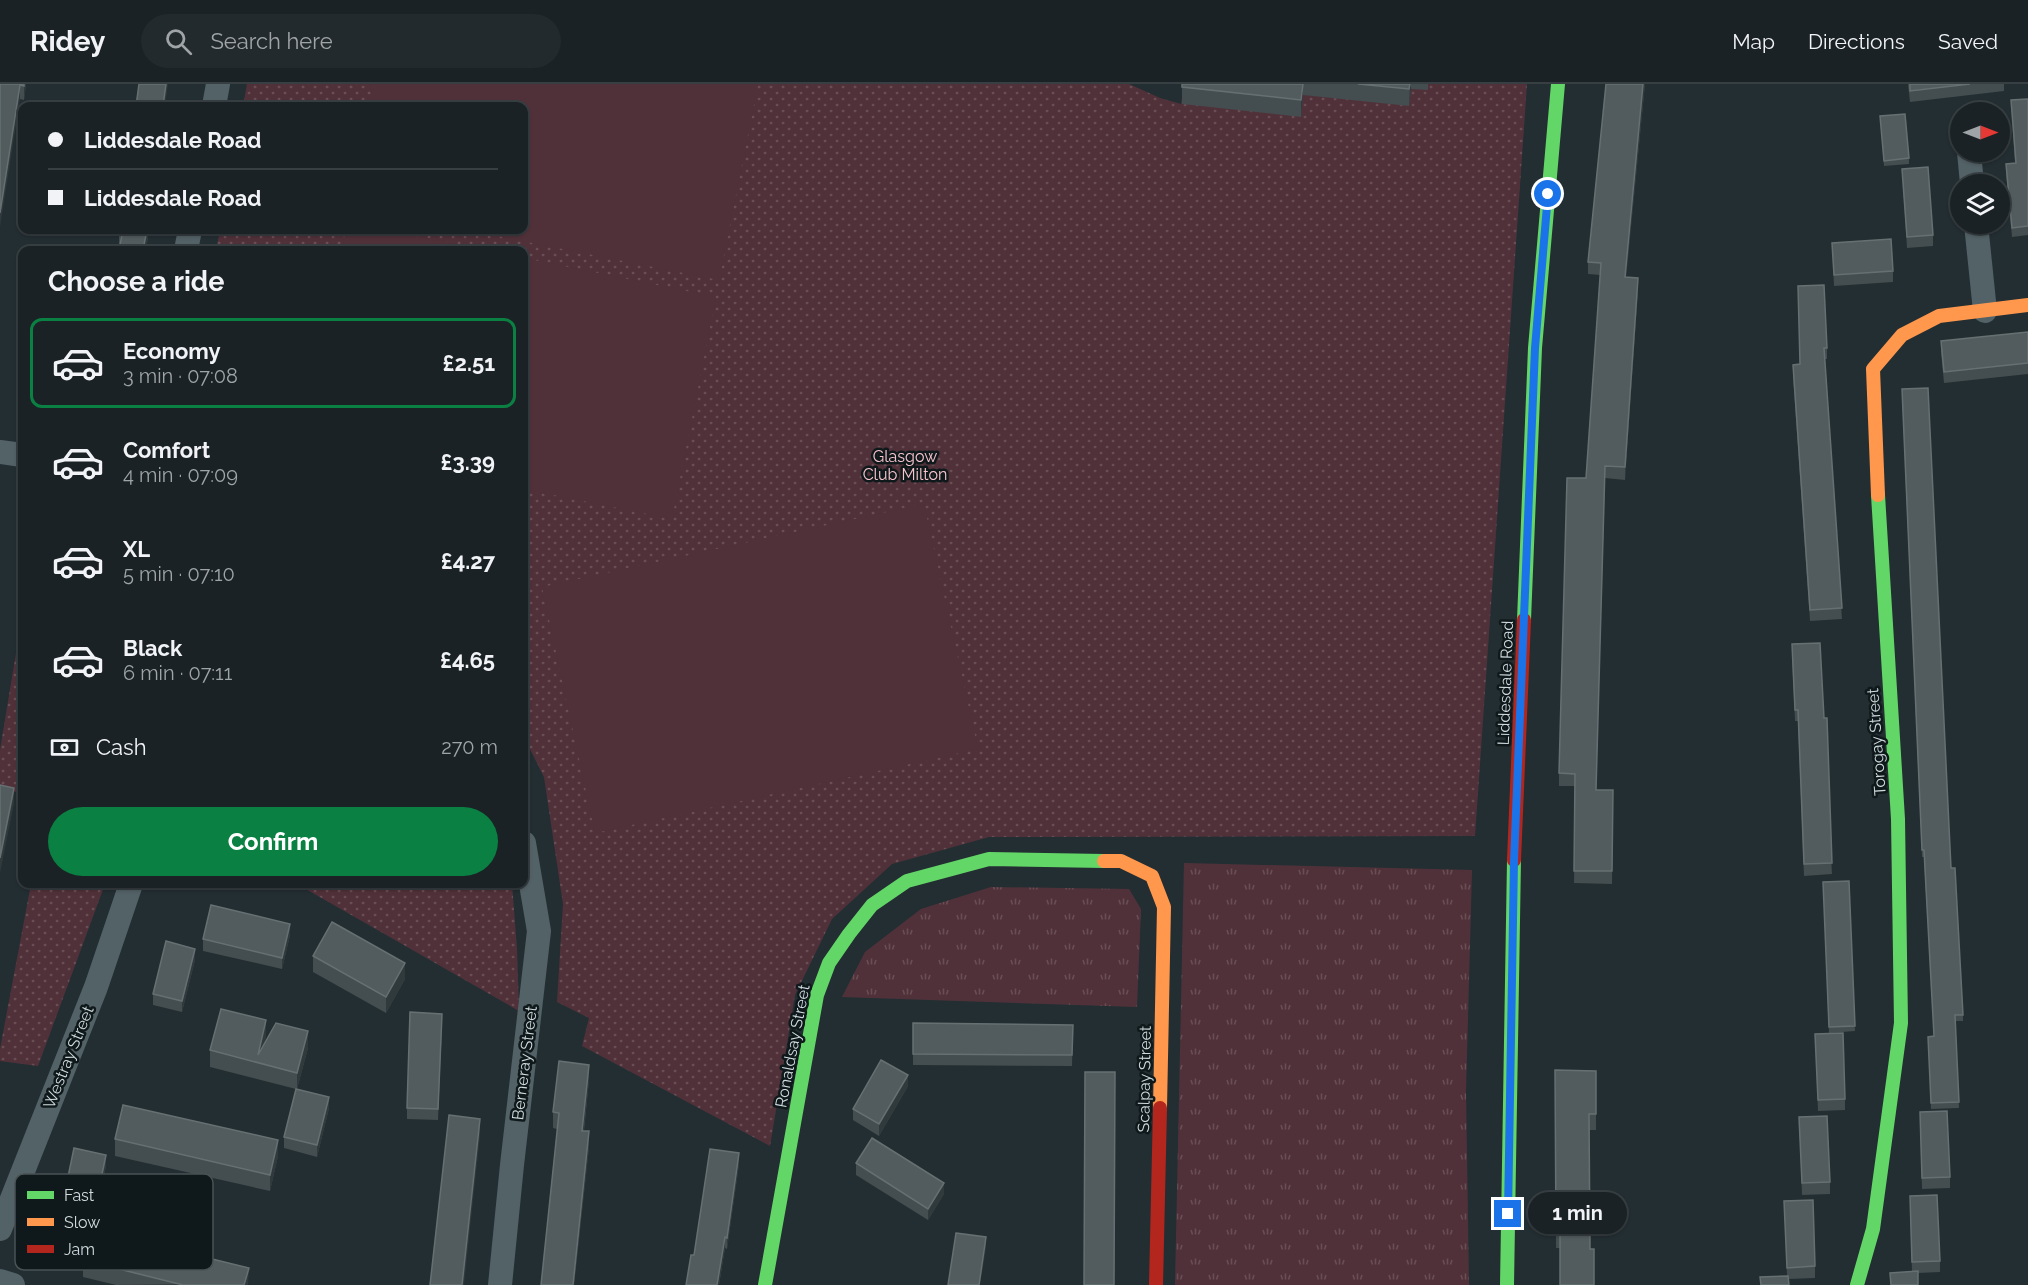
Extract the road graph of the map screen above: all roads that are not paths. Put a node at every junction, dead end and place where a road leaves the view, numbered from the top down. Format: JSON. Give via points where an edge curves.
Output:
{"nodes":[{"id":1,"x":218,"y":84,"type":"edge"},
{"id":2,"x":1558,"y":84,"type":"edge"},
{"id":3,"x":215,"y":102,"type":"edge"},
{"id":4,"x":1977,"y":234,"type":"edge"},
{"id":5,"x":2028,"y":304,"type":"edge"},
{"id":6,"x":1985,"y":311,"type":"junction"},
{"id":7,"x":0,"y":452,"type":"edge"},
{"id":8,"x":18,"y":454,"type":"edge"},
{"id":9,"x":528,"y":866,"type":"edge"},
{"id":10,"x":1152,"y":876,"type":"joint"},
{"id":11,"x":130,"y":888,"type":"edge"},
{"id":12,"x":22,"y":1174,"type":"edge"},
{"id":13,"x":15,"y":1191,"type":"edge"},
{"id":14,"x":0,"y":1229,"type":"edge"},
{"id":15,"x":0,"y":1281,"type":"edge"},
{"id":16,"x":12,"y":1285,"type":"edge"},
{"id":17,"x":500,"y":1285,"type":"edge"},
{"id":18,"x":765,"y":1285,"type":"edge"},
{"id":19,"x":1156,"y":1285,"type":"edge"},
{"id":20,"x":1507,"y":1285,"type":"edge"},
{"id":21,"x":1857,"y":1285,"type":"edge"}],
"edges":[{"from":1,"to":3,"type":"street"},
{"from":2,"to":20,"type":"street","name":"Liddesdale Road","via":[[1534,372],[1514,861]]},
{"from":4,"to":6,"type":"street"},
{"from":5,"to":6,"type":"street","name":"Torogay Street"},
{"from":6,"to":21,"type":"street","name":"Torogay Street","via":[[1939,316],[1902,335],[1873,369],[1898,819],[1901,1023],[1873,1229]]},
{"from":7,"to":8,"type":"street"},
{"from":9,"to":17,"type":"street","name":"Berneray Street","via":[[539,931]]},
{"from":10,"to":18,"type":"street","name":"Ronaldsay Street","via":[[1121,861],[989,859],[907,881],[872,905],[829,963],[817,995]]},
{"from":10,"to":19,"type":"street","name":"Scalpay Street","via":[[1164,907]]},
{"from":11,"to":12,"type":"street","name":"Westray Street","via":[[96,987]]},
{"from":13,"to":14,"type":"street","name":"Westray Street"},
{"from":15,"to":16,"type":"street"}]}
